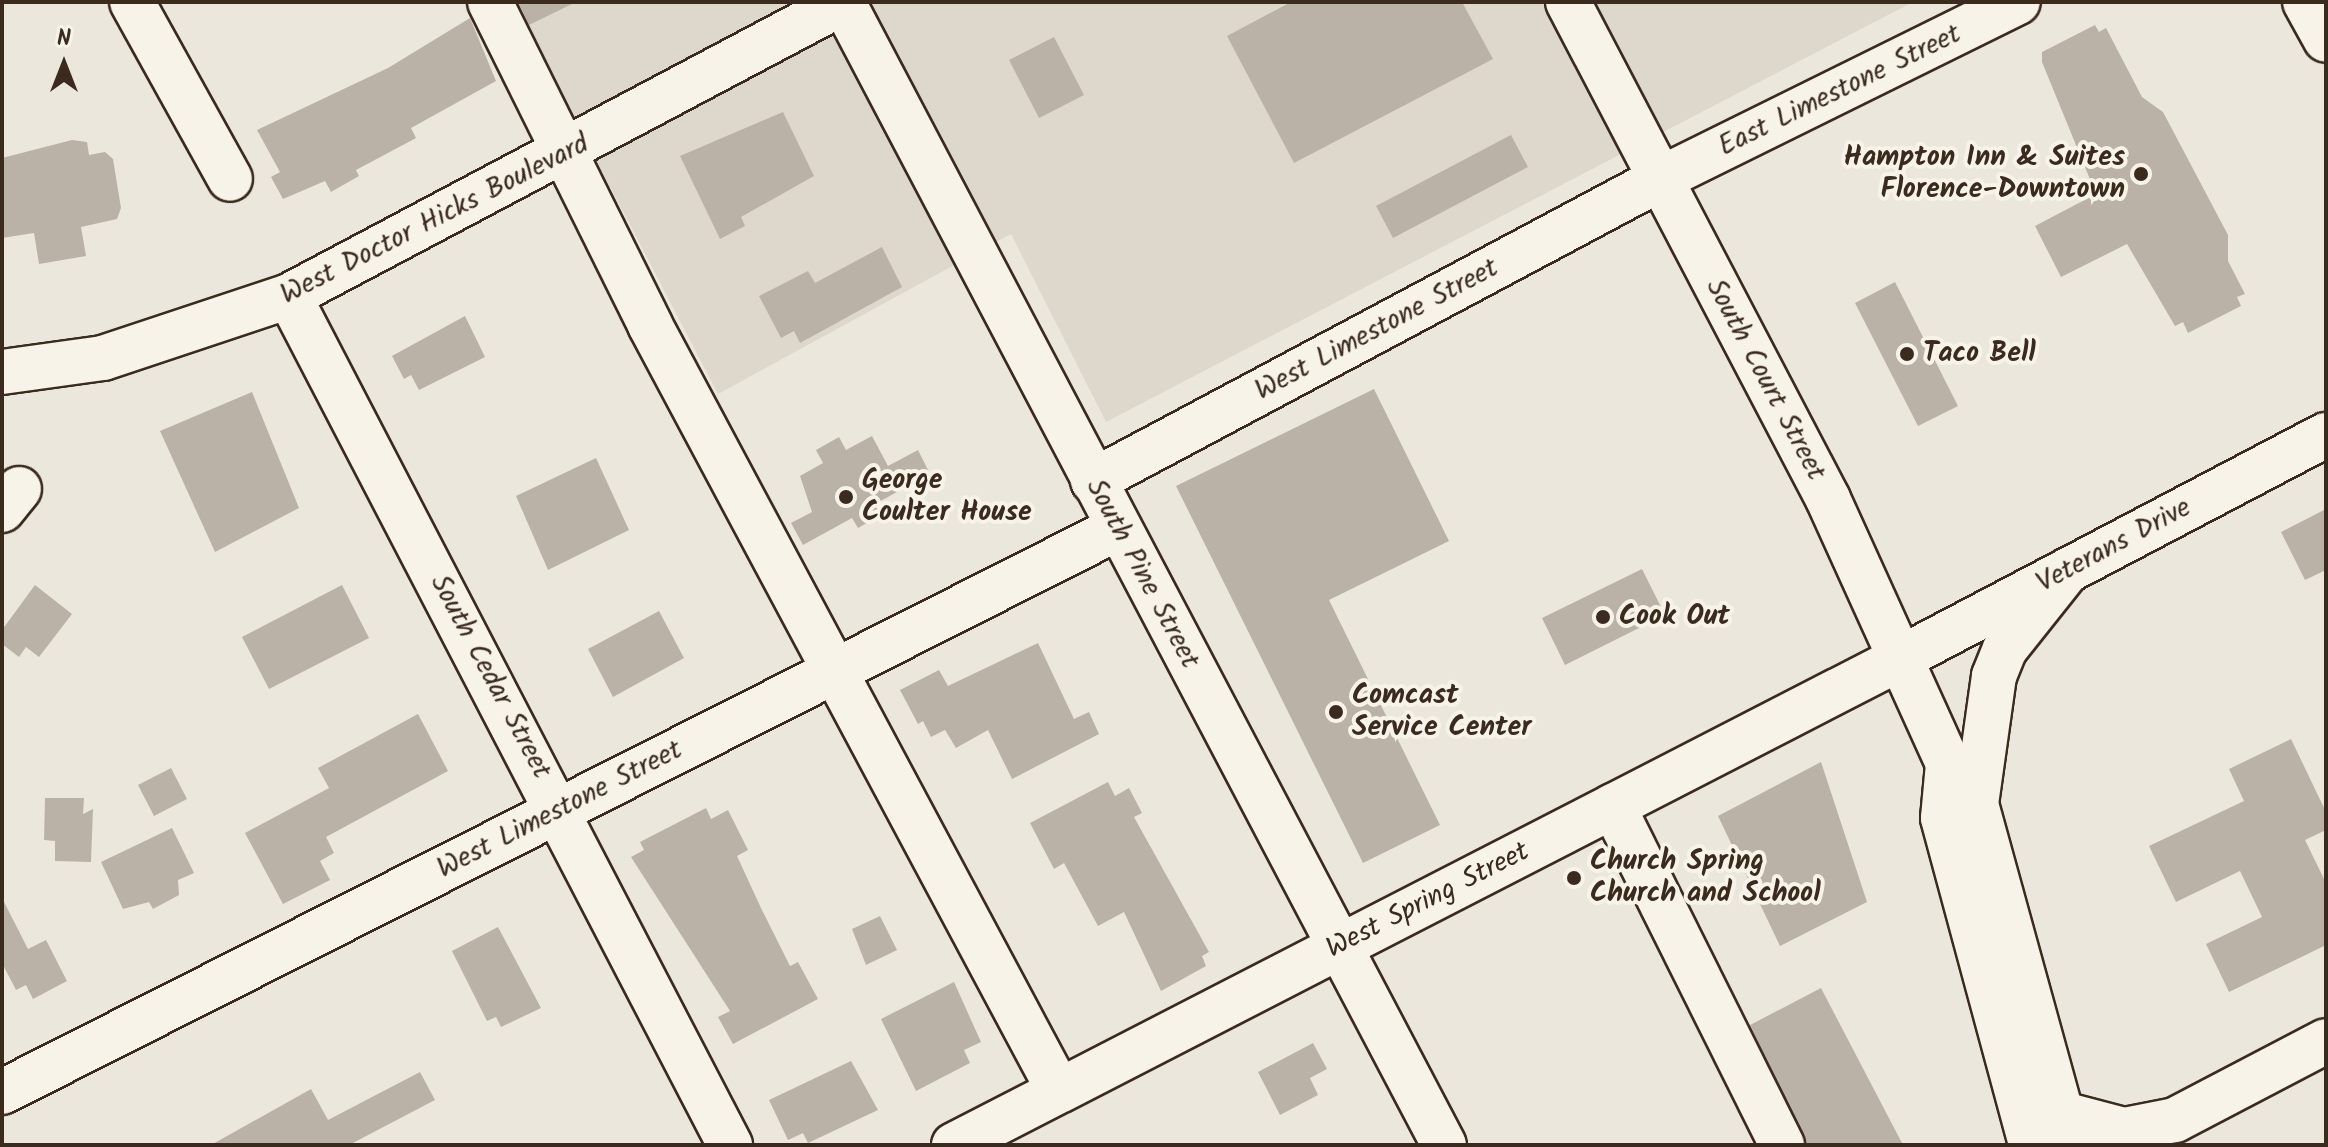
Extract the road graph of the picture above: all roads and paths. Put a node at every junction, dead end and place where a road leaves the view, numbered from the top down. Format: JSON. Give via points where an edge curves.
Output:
{"nodes":[{"id":1,"x":132,"y":2,"type":"edge"},
{"id":2,"x":490,"y":2,"type":"edge"},
{"id":3,"x":843,"y":2,"type":"edge"},
{"id":4,"x":1568,"y":2,"type":"edge"},
{"id":5,"x":2018,"y":2,"type":"edge"},
{"id":6,"x":2305,"y":2,"type":"edge"},
{"id":7,"x":2326,"y":40,"type":"edge"},
{"id":8,"x":570,"y":153,"type":"junction"},
{"id":9,"x":230,"y":179,"type":"dead end"},
{"id":10,"x":1660,"y":179,"type":"junction"},
{"id":11,"x":289,"y":296,"type":"junction"},
{"id":12,"x":2,"y":372,"type":"edge"},
{"id":13,"x":2326,"y":435,"type":"edge"},
{"id":14,"x":1093,"y":481,"type":"junction"},
{"id":15,"x":1118,"y":528,"type":"junction"},
{"id":16,"x":2067,"y":571,"type":"junction"},
{"id":17,"x":1901,"y":658,"type":"junction"},
{"id":18,"x":836,"y":670,"type":"junction"},
{"id":19,"x":1948,"y":764,"type":"junction"},
{"id":20,"x":1976,"y":804,"type":"junction"},
{"id":21,"x":1613,"y":806,"type":"junction"},
{"id":22,"x":560,"y":810,"type":"junction"},
{"id":23,"x":1339,"y":947,"type":"junction"},
{"id":24,"x":2326,"y":1041,"type":"edge"},
{"id":25,"x":1059,"y":1091,"type":"junction"},
{"id":26,"x":2,"y":1092,"type":"edge"},
{"id":27,"x":2067,"y":1129,"type":"edge"},
{"id":28,"x":2172,"y":1137,"type":"edge"},
{"id":29,"x":730,"y":1145,"type":"edge"},
{"id":30,"x":954,"y":1145,"type":"edge"},
{"id":31,"x":1444,"y":1145,"type":"edge"},
{"id":32,"x":1782,"y":1145,"type":"edge"},
{"id":33,"x":2031,"y":1145,"type":"edge"}],
"edges":[{"from":1,"to":9,"type":"main road"},
{"from":2,"to":8,"type":"main road"},
{"from":3,"to":8,"type":"main road","name":"West Doctor Hicks Boulevard"},
{"from":3,"to":14,"type":"main road","name":"South Pine Street"},
{"from":4,"to":10,"type":"main road","name":"South Court Street"},
{"from":5,"to":10,"type":"main road","name":"East Limestone Street"},
{"from":6,"to":7,"type":"main road"},
{"from":8,"to":11,"type":"main road","name":"West Doctor Hicks Boulevard"},
{"from":8,"to":18,"type":"main road","via":[[650,325]]},
{"from":10,"to":14,"type":"main road","name":"West Limestone Street"},
{"from":10,"to":17,"type":"main road","name":"South Court Street","via":[[1828,499]]},
{"from":11,"to":12,"type":"main road","name":"West Doctor Hicks Boulevard","via":[[205,330],[103,358]]},
{"from":11,"to":22,"type":"main road","name":"South Cedar Street"},
{"from":13,"to":16,"type":"main road","name":"Veterans Drive"},
{"from":14,"to":15,"type":"main road","name":"South Pine Street"},
{"from":15,"to":18,"type":"main road","name":"West Limestone Street"},
{"from":15,"to":23,"type":"main road","name":"South Pine Street"},
{"from":16,"to":17,"type":"main road","name":"Veterans Drive"},
{"from":16,"to":20,"type":"main road","via":[[2005,649],[1994,676]]},
{"from":17,"to":19,"type":"main road","name":"South Court Street"},
{"from":17,"to":21,"type":"main road","name":"West Spring Street"},
{"from":18,"to":22,"type":"main road","name":"West Limestone Street"},
{"from":18,"to":25,"type":"main road"},
{"from":19,"to":20,"type":"main road","name":"South Court Street"},
{"from":19,"to":33,"type":"main road","via":[[1943,818]]},
{"from":20,"to":27,"type":"main road"},
{"from":21,"to":23,"type":"main road","name":"West Spring Street"},
{"from":21,"to":32,"type":"main road"},
{"from":22,"to":26,"type":"main road","name":"West Limestone Street"},
{"from":22,"to":29,"type":"main road","name":"South Cedar Street"},
{"from":23,"to":25,"type":"main road","name":"West Spring Street"},
{"from":23,"to":31,"type":"main road","name":"South Pine Street"},
{"from":24,"to":28,"type":"main road"},
{"from":25,"to":30,"type":"main road","name":"West Spring Street"},
{"from":27,"to":28,"type":"main road"}]}
